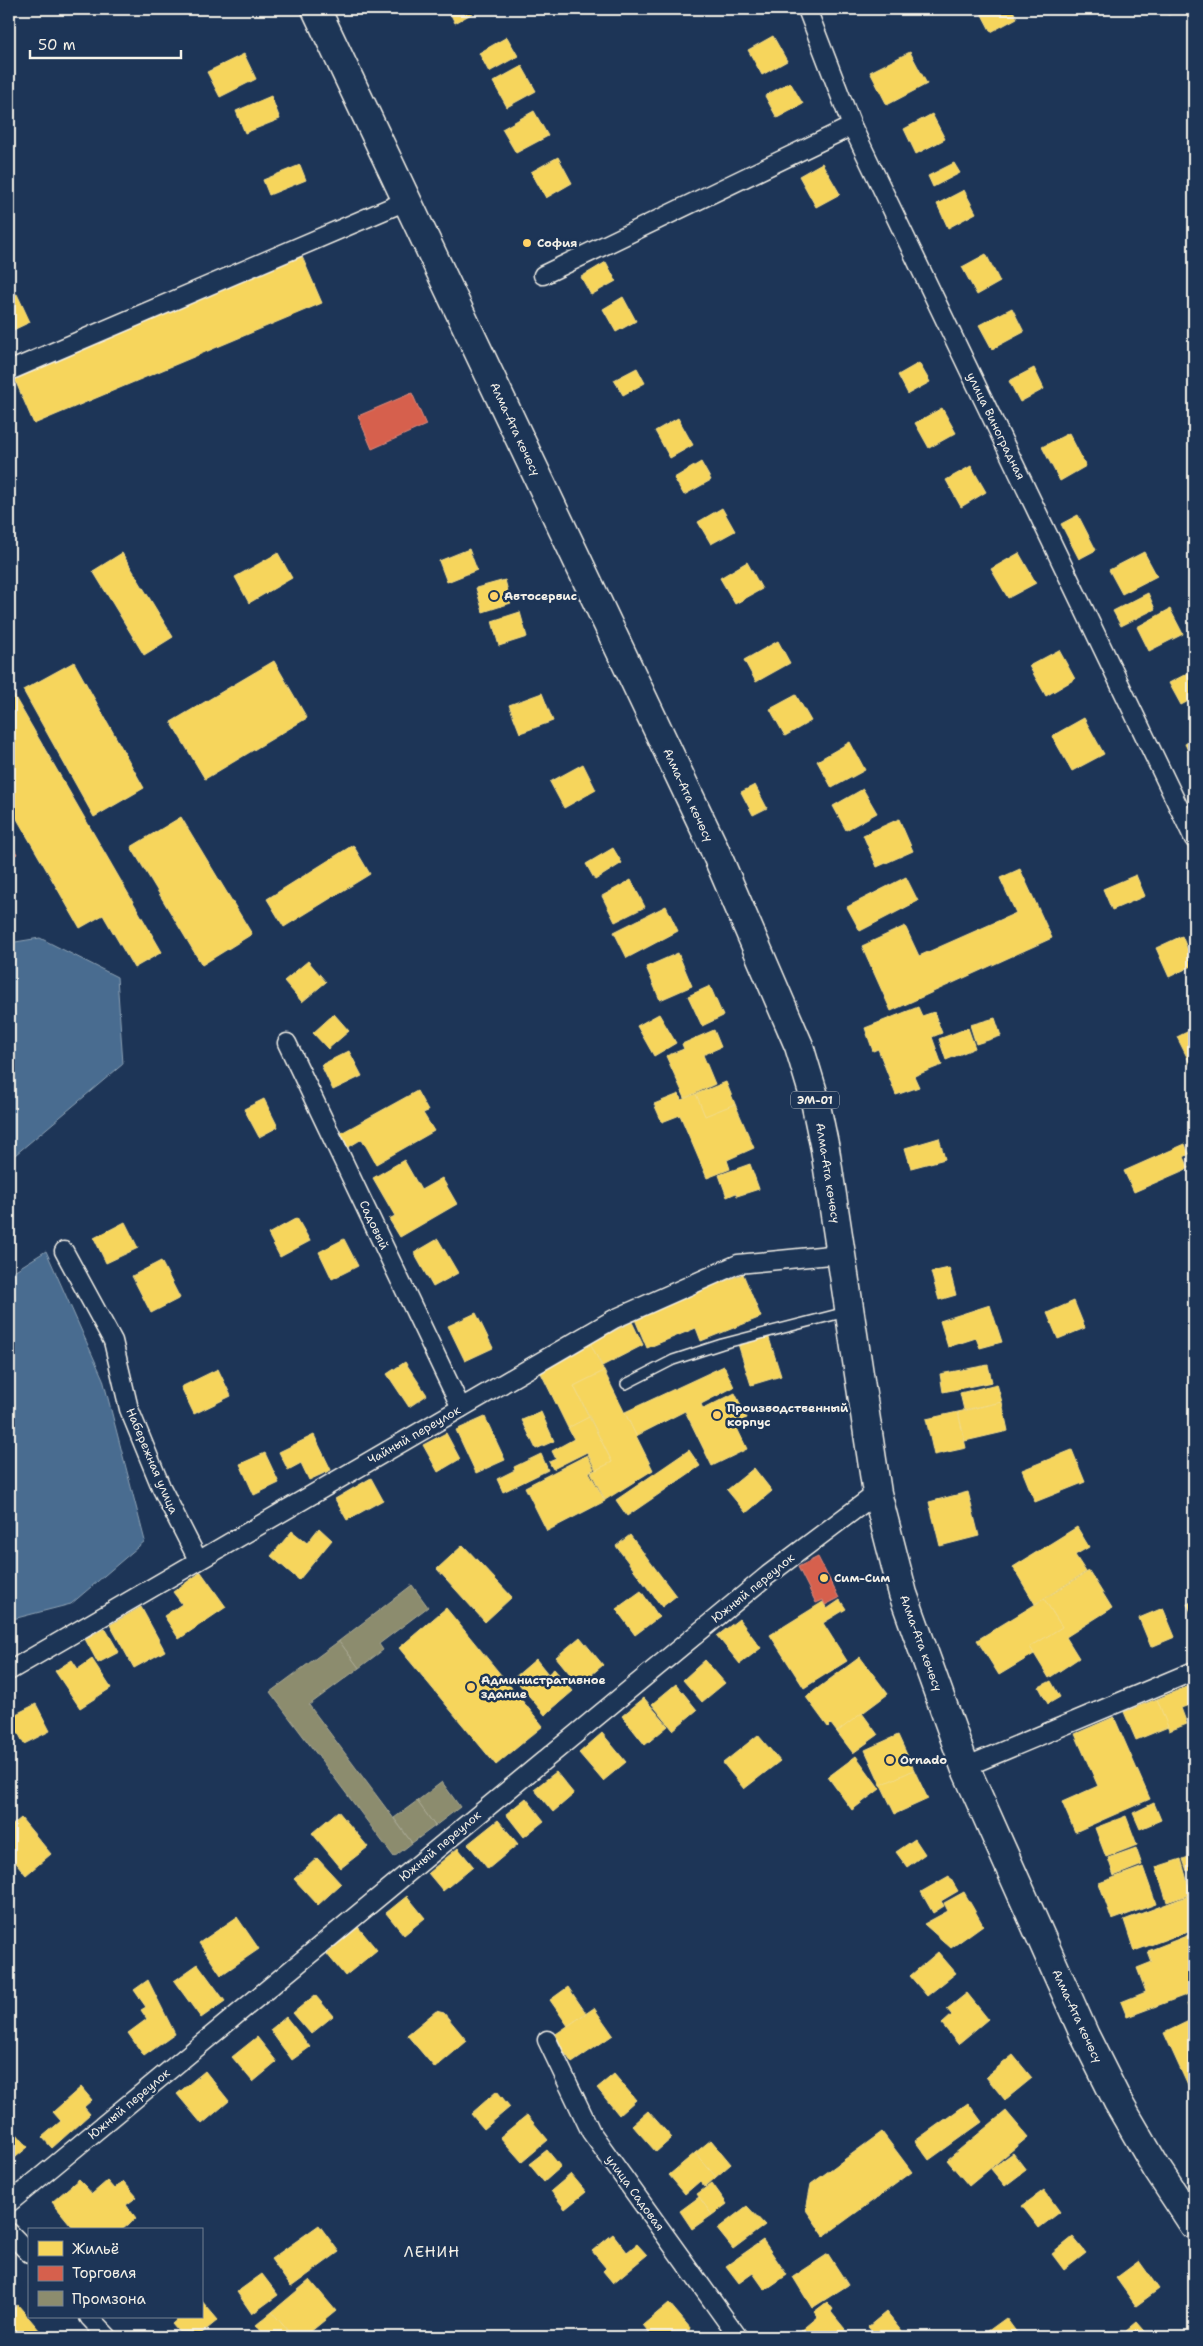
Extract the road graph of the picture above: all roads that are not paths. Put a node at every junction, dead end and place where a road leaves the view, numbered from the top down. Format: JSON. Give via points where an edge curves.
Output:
{"nodes":[{"id":1,"x":316,"y":9,"type":"edge"},
{"id":2,"x":807,"y":9,"type":"edge"},
{"id":3,"x":852,"y":126,"type":"junction"},
{"id":4,"x":406,"y":201,"type":"junction"},
{"id":5,"x":543,"y":275,"type":"dead end"},
{"id":6,"x":9,"y":371,"type":"edge"},
{"id":7,"x":1194,"y":839,"type":"edge"},
{"id":8,"x":287,"y":1043,"type":"dead end"},
{"id":9,"x":64,"y":1252,"type":"dead end"},
{"id":10,"x":840,"y":1254,"type":"junction"},
{"id":11,"x":849,"y":1312,"type":"junction"},
{"id":12,"x":626,"y":1384,"type":"dead end"},
{"id":13,"x":461,"y":1408,"type":"junction"},
{"id":14,"x":876,"y":1493,"type":"junction"},
{"id":15,"x":198,"y":1560,"type":"junction"},
{"id":16,"x":9,"y":1671,"type":"edge"},
{"id":17,"x":1194,"y":1672,"type":"edge"},
{"id":18,"x":965,"y":1767,"type":"junction"},
{"id":19,"x":547,"y":2040,"type":"dead end"},
{"id":20,"x":9,"y":2203,"type":"edge"},
{"id":21,"x":1194,"y":2226,"type":"edge"},
{"id":22,"x":9,"y":2232,"type":"edge"},
{"id":23,"x":28,"y":2252,"type":"edge"},
{"id":24,"x":90,"y":2318,"type":"edge"},
{"id":25,"x":108,"y":2337,"type":"edge"},
{"id":26,"x":738,"y":2337,"type":"edge"}],
"edges":[{"from":1,"to":4,"type":"highway","name":"Алма-Ата көчөсү","number":"ЭМ-01"},
{"from":2,"to":3,"type":"street","name":"улица Виноградная"},
{"from":3,"to":5,"type":"street"},
{"from":3,"to":7,"type":"street","name":"улица Виноградная"},
{"from":4,"to":6,"type":"street"},
{"from":4,"to":10,"type":"highway","name":"Алма-Ата көчөсү","number":"ЭМ-01","via":[[712,844],[799,1046],[825,1148]]},
{"from":8,"to":13,"type":"street","name":"Садовый"},
{"from":9,"to":15,"type":"street","name":"Набережная улица","via":[[113,1341],[129,1409],[161,1487]]},
{"from":10,"to":11,"type":"highway","name":"Алма-Ата көчөсү","number":"ЭМ-01"},
{"from":10,"to":13,"type":"street","name":"Чайный переулок","via":[[738,1264],[614,1319]]},
{"from":11,"to":12,"type":"lane","via":[[672,1360]]},
{"from":11,"to":14,"type":"highway","name":"Алма-Ата көчөсү","number":"ЭМ-01"},
{"from":13,"to":15,"type":"street","name":"Чайный переулок"},
{"from":14,"to":18,"type":"highway","name":"Алма-Ата көчөсү","number":"ЭМ-01","via":[[903,1594]]},
{"from":14,"to":20,"type":"street","name":"Южный переулок","via":[[768,1575]]},
{"from":15,"to":16,"type":"street","name":"Чайный переулок"},
{"from":17,"to":18,"type":"street"},
{"from":18,"to":21,"type":"highway","name":"Алма-Ата көчөсү","number":"ЭМ-01","via":[[1118,2102]]},
{"from":19,"to":26,"type":"street","name":"улица Садовая","via":[[591,2132]]},
{"from":22,"to":23,"type":"street"},
{"from":24,"to":25,"type":"street"}]}
